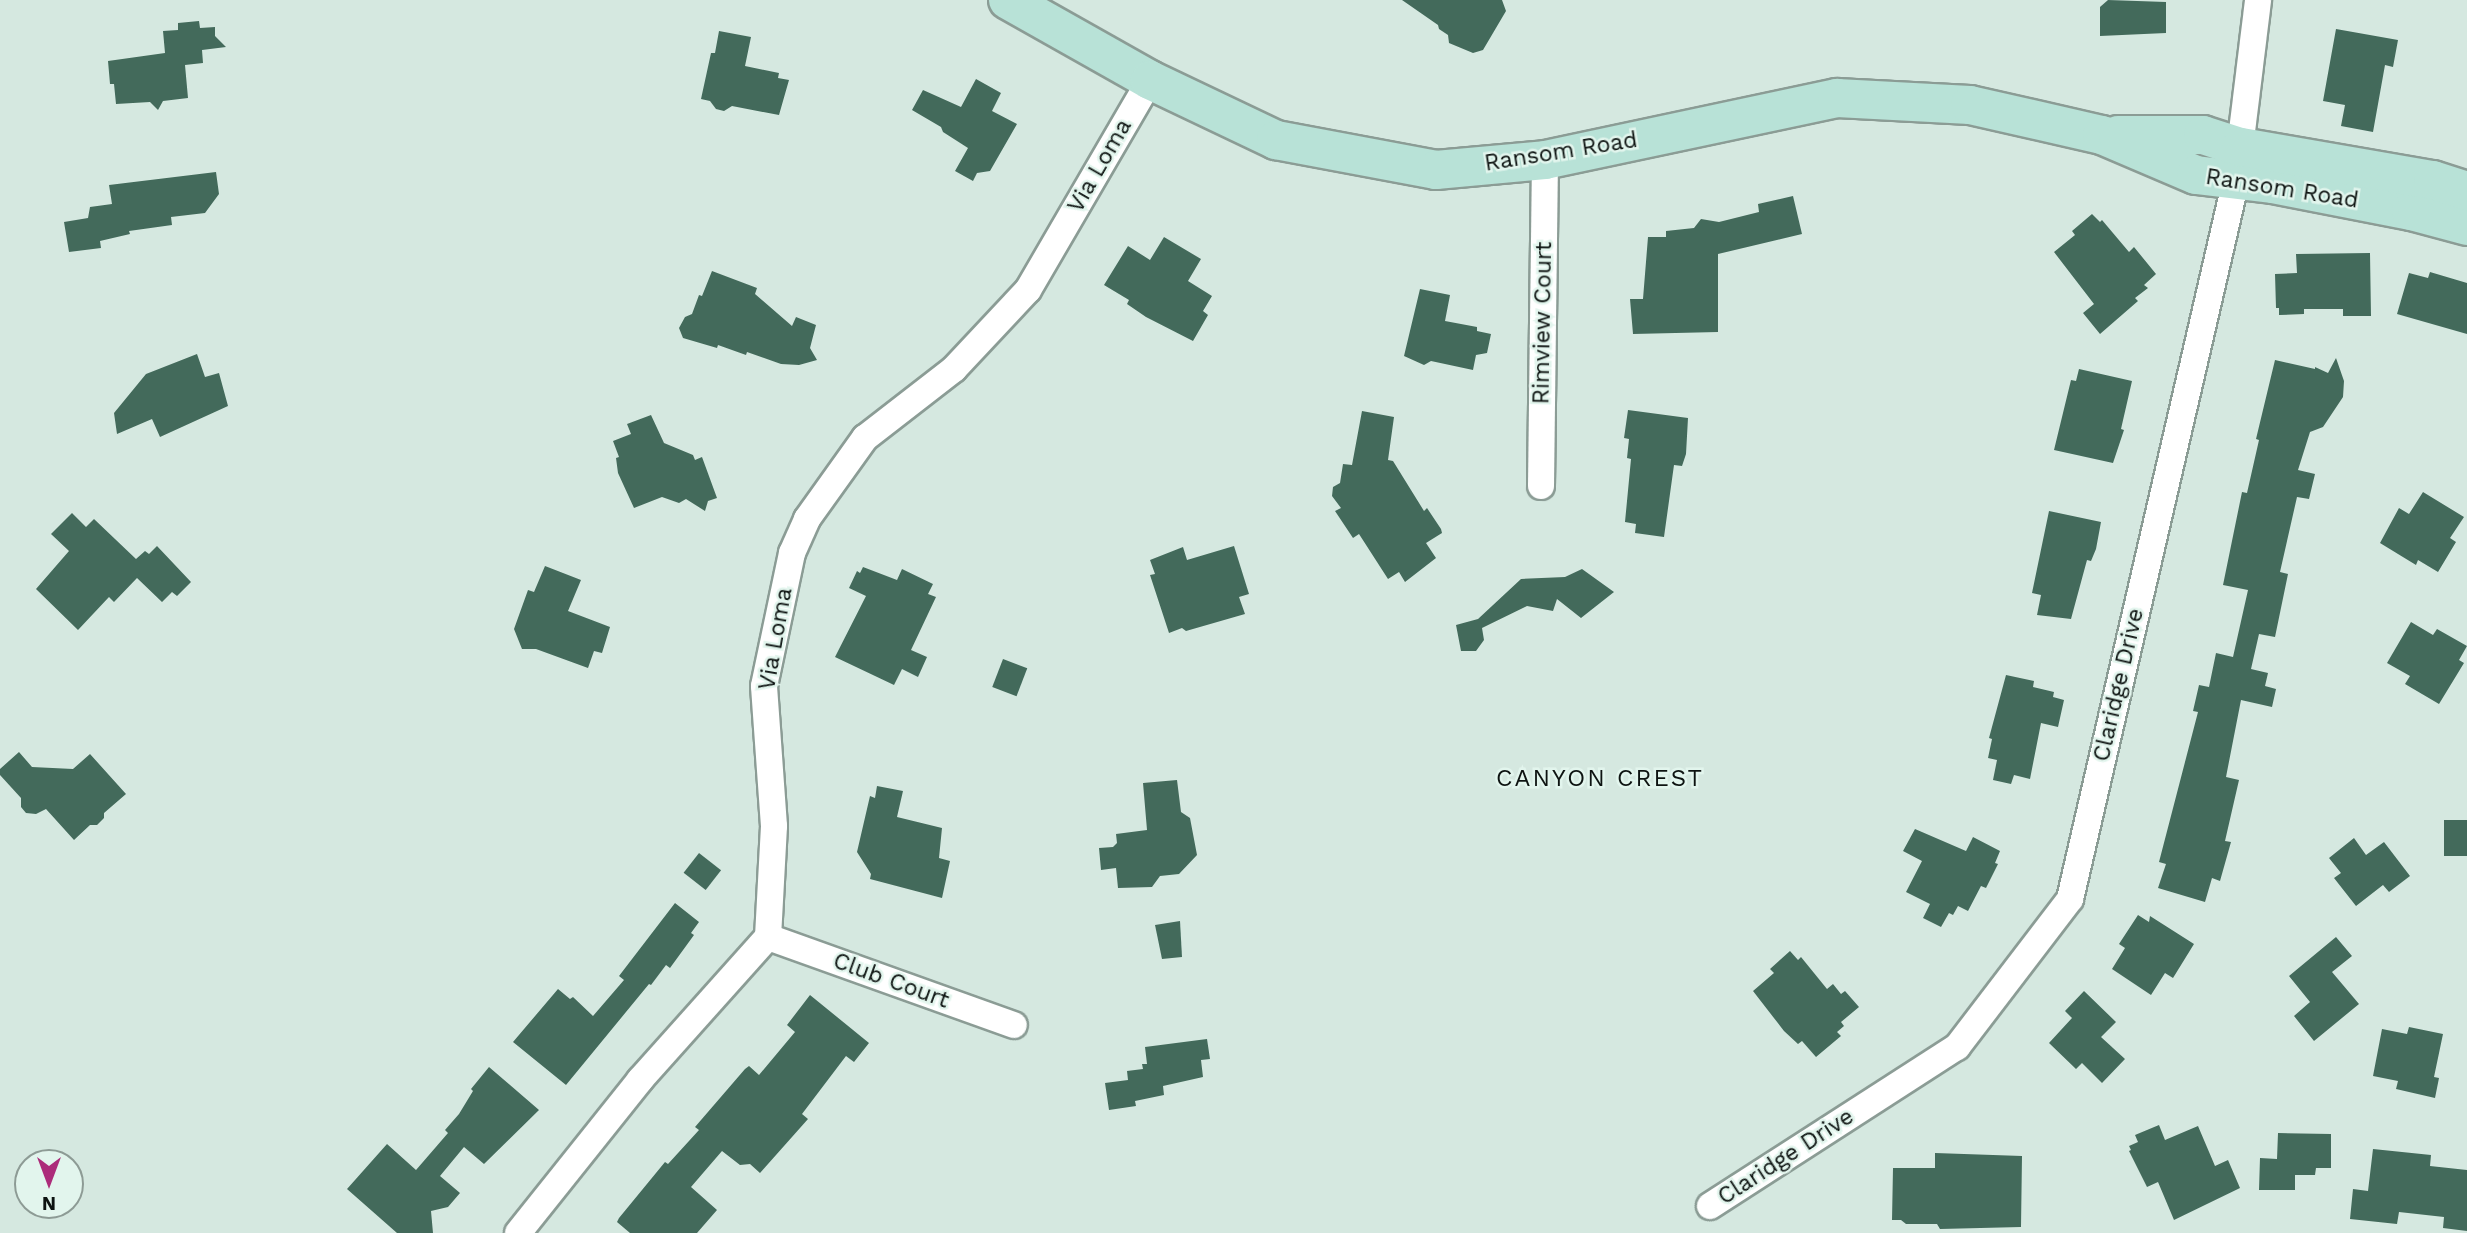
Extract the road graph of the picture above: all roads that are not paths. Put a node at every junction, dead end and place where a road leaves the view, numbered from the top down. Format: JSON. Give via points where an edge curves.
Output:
{"nodes":[{"id":1,"x":1008,"y":0,"type":"edge"},
{"id":2,"x":2258,"y":0,"type":"edge"},
{"id":3,"x":1150,"y":80,"type":"junction"},
{"id":4,"x":1545,"y":160,"type":"junction"},
{"id":5,"x":2239,"y":163,"type":"junction"},
{"id":6,"x":2467,"y":191,"type":"edge"},
{"id":7,"x":2467,"y":226,"type":"edge"},
{"id":8,"x":1541,"y":486,"type":"dead end"},
{"id":9,"x":768,"y":937,"type":"junction"},
{"id":10,"x":1014,"y":1025,"type":"dead end"},
{"id":11,"x":1710,"y":1206,"type":"dead end"},
{"id":12,"x":517,"y":1233,"type":"edge"}],
"edges":[{"from":1,"to":3,"type":"street","name":"Ransom Road"},
{"from":2,"to":5,"type":"street","name":"Claridge Drive"},
{"from":3,"to":4,"type":"street","name":"Ransom Road","via":[[1276,139],[1436,170]]},
{"from":3,"to":9,"type":"street","name":"Via Loma","via":[[1028,290],[954,369],[865,438],[807,519],[797,542],[764,685],[774,826]]},
{"from":4,"to":5,"type":"street","name":"Ransom Road","via":[[1837,98],[1970,105],[2102,135],[2203,135]]},
{"from":4,"to":8,"type":"street","name":"Rimview Court"},
{"from":5,"to":6,"type":"street","name":"Ransom Road","via":[[2433,180]]},
{"from":5,"to":7,"type":"street","name":"Ransom Road"},
{"from":5,"to":11,"type":"street","name":"Claridge Drive","via":[[2070,899],[1957,1047]]},
{"from":9,"to":10,"type":"street","name":"Club Court"},
{"from":9,"to":12,"type":"street","via":[[640,1080]]}]}
